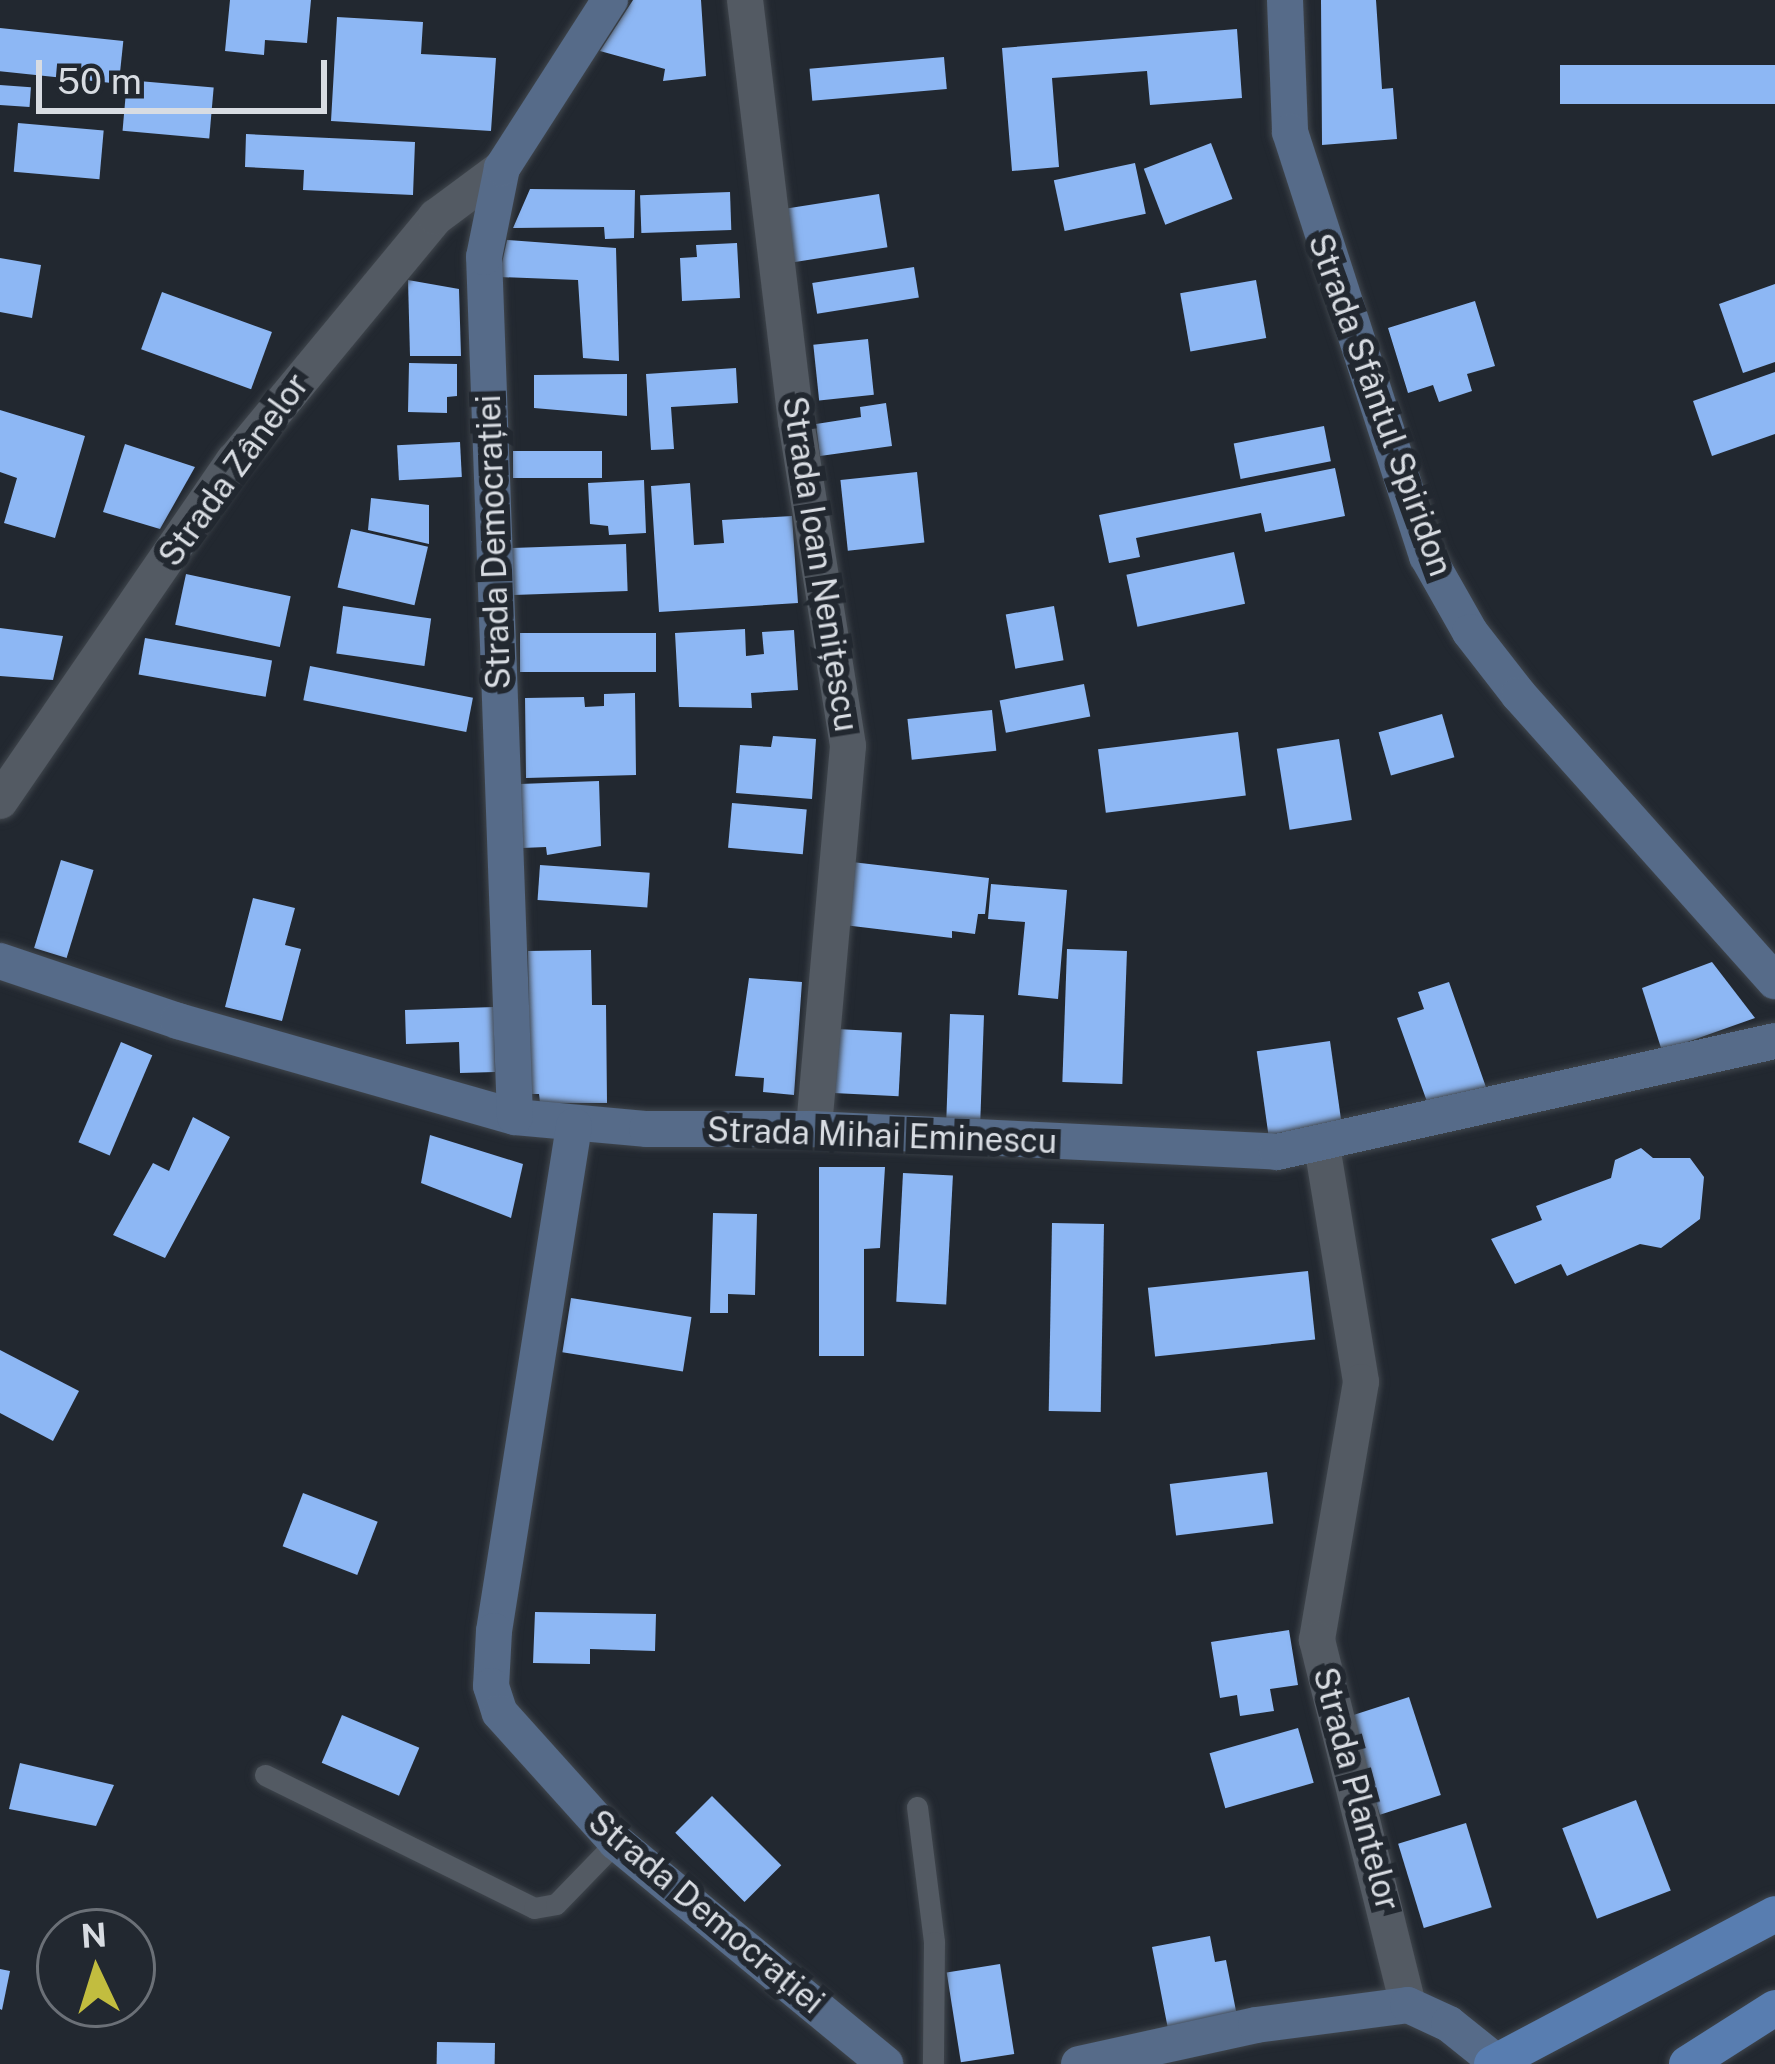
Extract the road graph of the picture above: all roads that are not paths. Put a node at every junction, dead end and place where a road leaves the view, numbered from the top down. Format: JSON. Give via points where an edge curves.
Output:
{"nodes":[{"id":1,"x":610,"y":0,"type":"edge"},
{"id":2,"x":745,"y":0,"type":"edge"},
{"id":3,"x":1286,"y":0,"type":"edge"},
{"id":4,"x":502,"y":168,"type":"junction"},
{"id":5,"x":0,"y":801,"type":"edge"},
{"id":6,"x":0,"y":961,"type":"edge"},
{"id":7,"x":1775,"y":981,"type":"edge"},
{"id":8,"x":1775,"y":1041,"type":"edge"},
{"id":9,"x":514,"y":1118,"type":"junction"},
{"id":10,"x":574,"y":1126,"type":"junction"},
{"id":11,"x":814,"y":1129,"type":"junction"},
{"id":12,"x":1322,"y":1146,"type":"junction"},
{"id":13,"x":266,"y":1774,"type":"dead end"},
{"id":14,"x":917,"y":1807,"type":"dead end"},
{"id":15,"x":616,"y":1842,"type":"junction"},
{"id":16,"x":1775,"y":1914,"type":"edge"},
{"id":17,"x":1408,"y":2005,"type":"junction"},
{"id":18,"x":1775,"y":2008,"type":"edge"},
{"id":19,"x":1496,"y":2063,"type":"edge"},
{"id":20,"x":886,"y":2064,"type":"edge"},
{"id":21,"x":934,"y":2064,"type":"edge"},
{"id":22,"x":1079,"y":2064,"type":"edge"},
{"id":23,"x":1687,"y":2064,"type":"edge"}],
"edges":[{"from":1,"to":4,"type":"street","name":"Strada Democrației"},
{"from":2,"to":11,"type":"street","name":"Strada Ioan Nenițescu","via":[[796,421],[848,746]]},
{"from":3,"to":7,"type":"street","name":"Strada Sfântul Spiridon","via":[[1290,132],[1308,203],[1427,556],[1470,632],[1519,695]]},
{"from":4,"to":5,"type":"street","name":"Strada Zânelor","via":[[436,217],[234,461]]},
{"from":4,"to":9,"type":"street","name":"Strada Democrației","via":[[484,257]]},
{"from":6,"to":9,"type":"street","name":"Strada Mihai Eminescu","via":[[178,1022]]},
{"from":8,"to":12,"type":"street","name":"Strada Mihai Eminescu"},
{"from":9,"to":10,"type":"street","name":"Strada Mihai Eminescu"},
{"from":10,"to":11,"type":"street","name":"Strada Mihai Eminescu"},
{"from":10,"to":15,"type":"street","name":"Strada Democrației","via":[[491,1686],[517,1737]]},
{"from":11,"to":12,"type":"street","name":"Strada Mihai Eminescu","via":[[1238,1154]]},
{"from":12,"to":17,"type":"street","name":"Strada Plantelor","via":[[1361,1382],[1317,1640]]},
{"from":13,"to":15,"type":"lane","via":[[534,1908],[556,1904]]},
{"from":14,"to":21,"type":"lane","via":[[934,1942]]},
{"from":15,"to":20,"type":"street","name":"Strada Democrației"},
{"from":16,"to":19,"type":"main road"},
{"from":17,"to":19,"type":"street","via":[[1449,2024]]},
{"from":17,"to":22,"type":"street","via":[[1256,2026]]},
{"from":18,"to":23,"type":"main road"}]}
